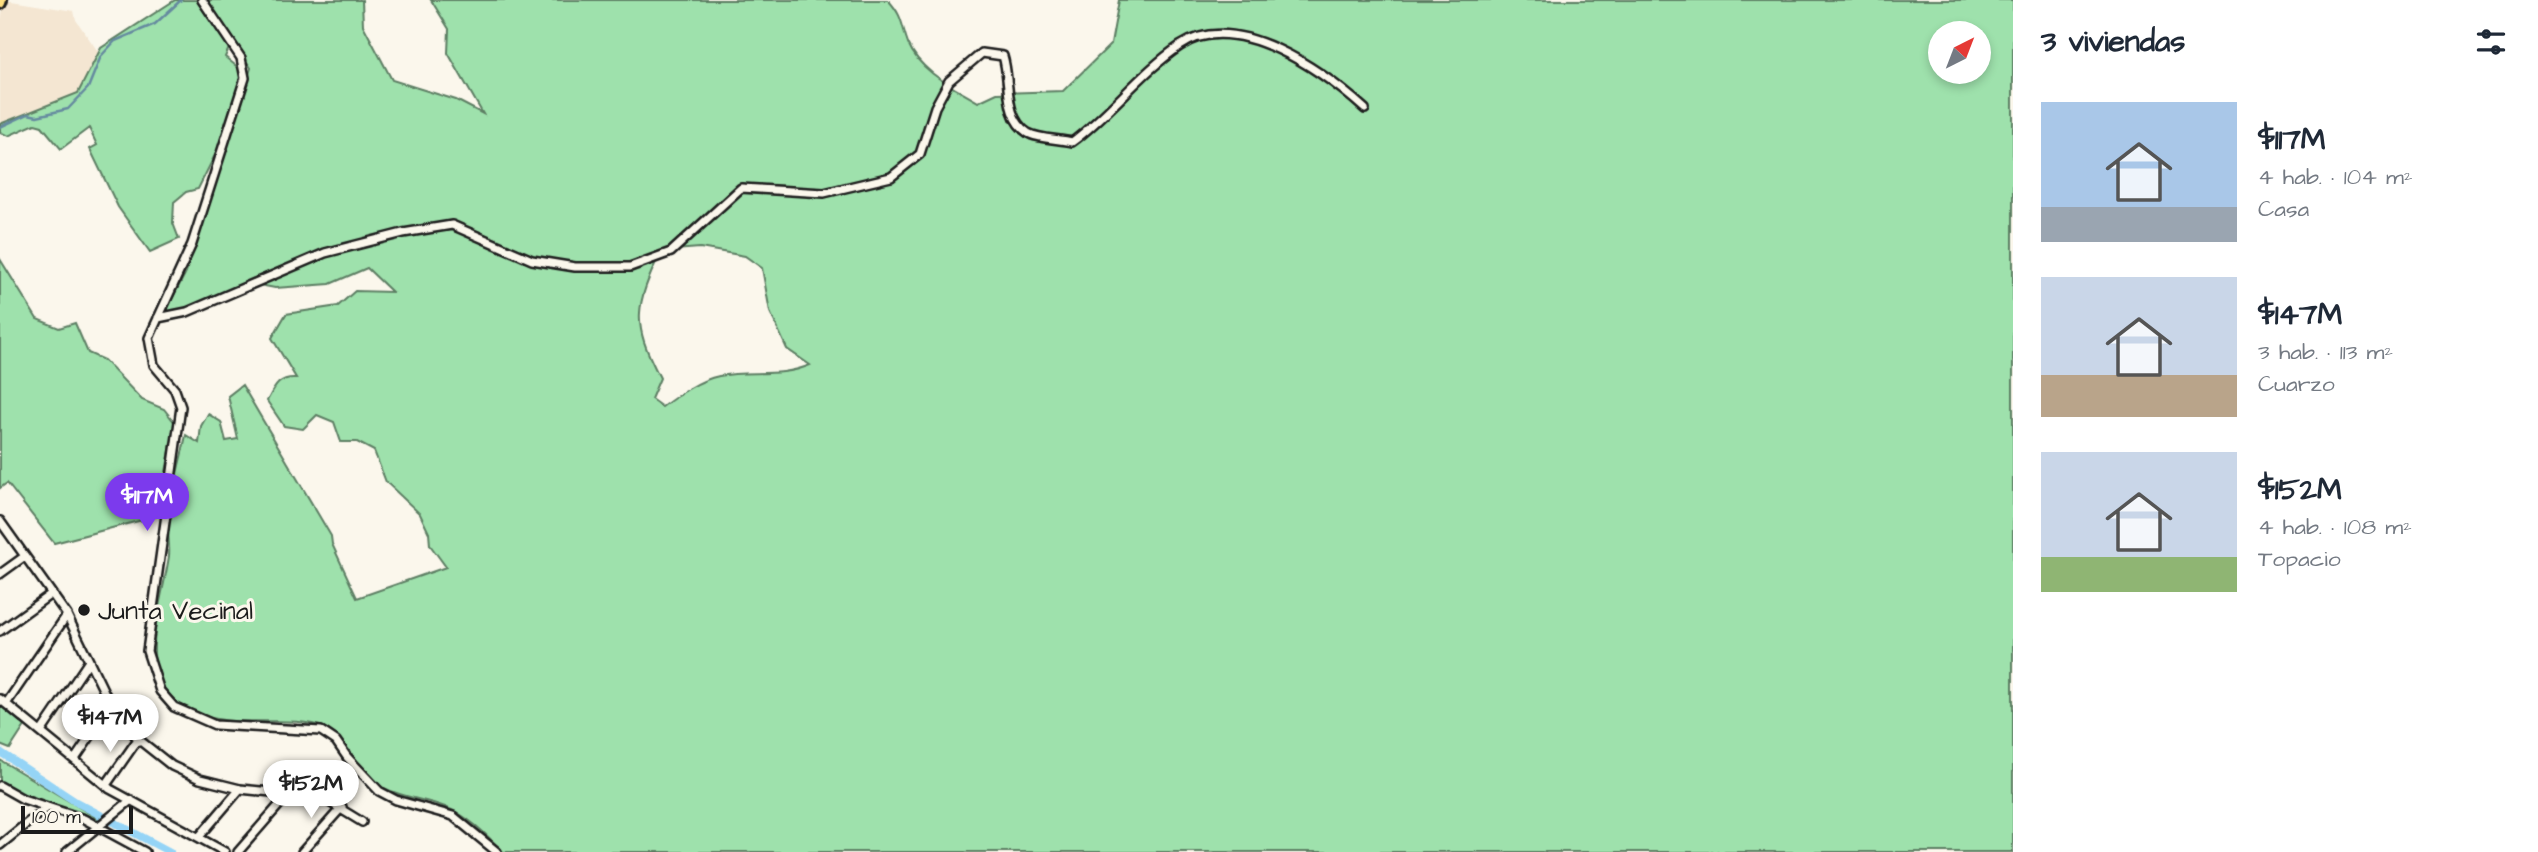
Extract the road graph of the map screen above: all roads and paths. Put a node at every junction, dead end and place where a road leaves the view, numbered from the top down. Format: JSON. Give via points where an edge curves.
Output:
{"nodes":[{"id":1,"x":202,"y":0,"type":"edge"},
{"id":2,"x":1366,"y":109,"type":"dead end"},
{"id":3,"x":158,"y":318,"type":"junction"},
{"id":4,"x":0,"y":521,"type":"edge"},
{"id":5,"x":24,"y":556,"type":"junction"},
{"id":6,"x":0,"y":574,"type":"edge"},
{"id":7,"x":51,"y":594,"type":"junction"},
{"id":8,"x":67,"y":615,"type":"junction"},
{"id":9,"x":0,"y":631,"type":"edge"},
{"id":10,"x":89,"y":661,"type":"junction"},
{"id":11,"x":3,"y":702,"type":"edge"},
{"id":12,"x":111,"y":706,"type":"junction"},
{"id":13,"x":41,"y":732,"type":"junction"},
{"id":14,"x":138,"y":739,"type":"junction"},
{"id":15,"x":75,"y":759,"type":"junction"},
{"id":16,"x":106,"y":785,"type":"junction"},
{"id":17,"x":0,"y":787,"type":"edge"},
{"id":18,"x":240,"y":789,"type":"junction"},
{"id":19,"x":288,"y":796,"type":"junction"},
{"id":20,"x":131,"y":800,"type":"junction"},
{"id":21,"x":47,"y":807,"type":"junction"},
{"id":22,"x":342,"y":807,"type":"junction"},
{"id":23,"x":362,"y":822,"type":"dead end"},
{"id":24,"x":100,"y":827,"type":"junction"},
{"id":25,"x":199,"y":837,"type":"junction"},
{"id":26,"x":0,"y":845,"type":"edge"},
{"id":27,"x":67,"y":852,"type":"edge"},
{"id":28,"x":145,"y":852,"type":"edge"},
{"id":29,"x":225,"y":852,"type":"edge"},
{"id":30,"x":239,"y":852,"type":"edge"},
{"id":31,"x":302,"y":852,"type":"edge"},
{"id":32,"x":497,"y":852,"type":"edge"}],
"edges":[{"from":1,"to":3,"type":"street","via":[[241,58],[245,78],[192,244]]},
{"from":2,"to":3,"type":"street","via":[[1284,52],[1254,40],[1211,32],[1182,45],[1072,142],[1029,134],[1012,114],[1003,56],[982,53],[949,81],[920,154],[891,177],[824,193],[741,188],[671,252],[630,267],[575,267],[532,260],[452,225],[325,253],[187,312]]},
{"from":3,"to":32,"type":"street","via":[[151,330],[150,355],[175,390],[181,407],[147,651],[160,691],[174,707],[215,725],[321,731],[336,741],[379,791],[453,816]]},
{"from":4,"to":5,"type":"street"},
{"from":5,"to":6,"type":"street"},
{"from":5,"to":7,"type":"street"},
{"from":7,"to":8,"type":"street"},
{"from":7,"to":9,"type":"street"},
{"from":8,"to":10,"type":"street"},
{"from":8,"to":11,"type":"street"},
{"from":10,"to":12,"type":"street"},
{"from":10,"to":13,"type":"street"},
{"from":11,"to":13,"type":"street"},
{"from":12,"to":14,"type":"street"},
{"from":12,"to":15,"type":"street"},
{"from":13,"to":15,"type":"street"},
{"from":14,"to":16,"type":"street"},
{"from":14,"to":18,"type":"street","via":[[172,766]]},
{"from":15,"to":16,"type":"street"},
{"from":16,"to":20,"type":"street"},
{"from":17,"to":21,"type":"street"},
{"from":18,"to":19,"type":"street"},
{"from":18,"to":25,"type":"street"},
{"from":19,"to":22,"type":"street","via":[[321,797]]},
{"from":19,"to":30,"type":"street"},
{"from":20,"to":24,"type":"street"},
{"from":20,"to":25,"type":"street"},
{"from":21,"to":24,"type":"street"},
{"from":21,"to":26,"type":"street"},
{"from":22,"to":23,"type":"street"},
{"from":22,"to":31,"type":"street"},
{"from":24,"to":27,"type":"street"},
{"from":24,"to":28,"type":"street"},
{"from":25,"to":29,"type":"street"}]}
